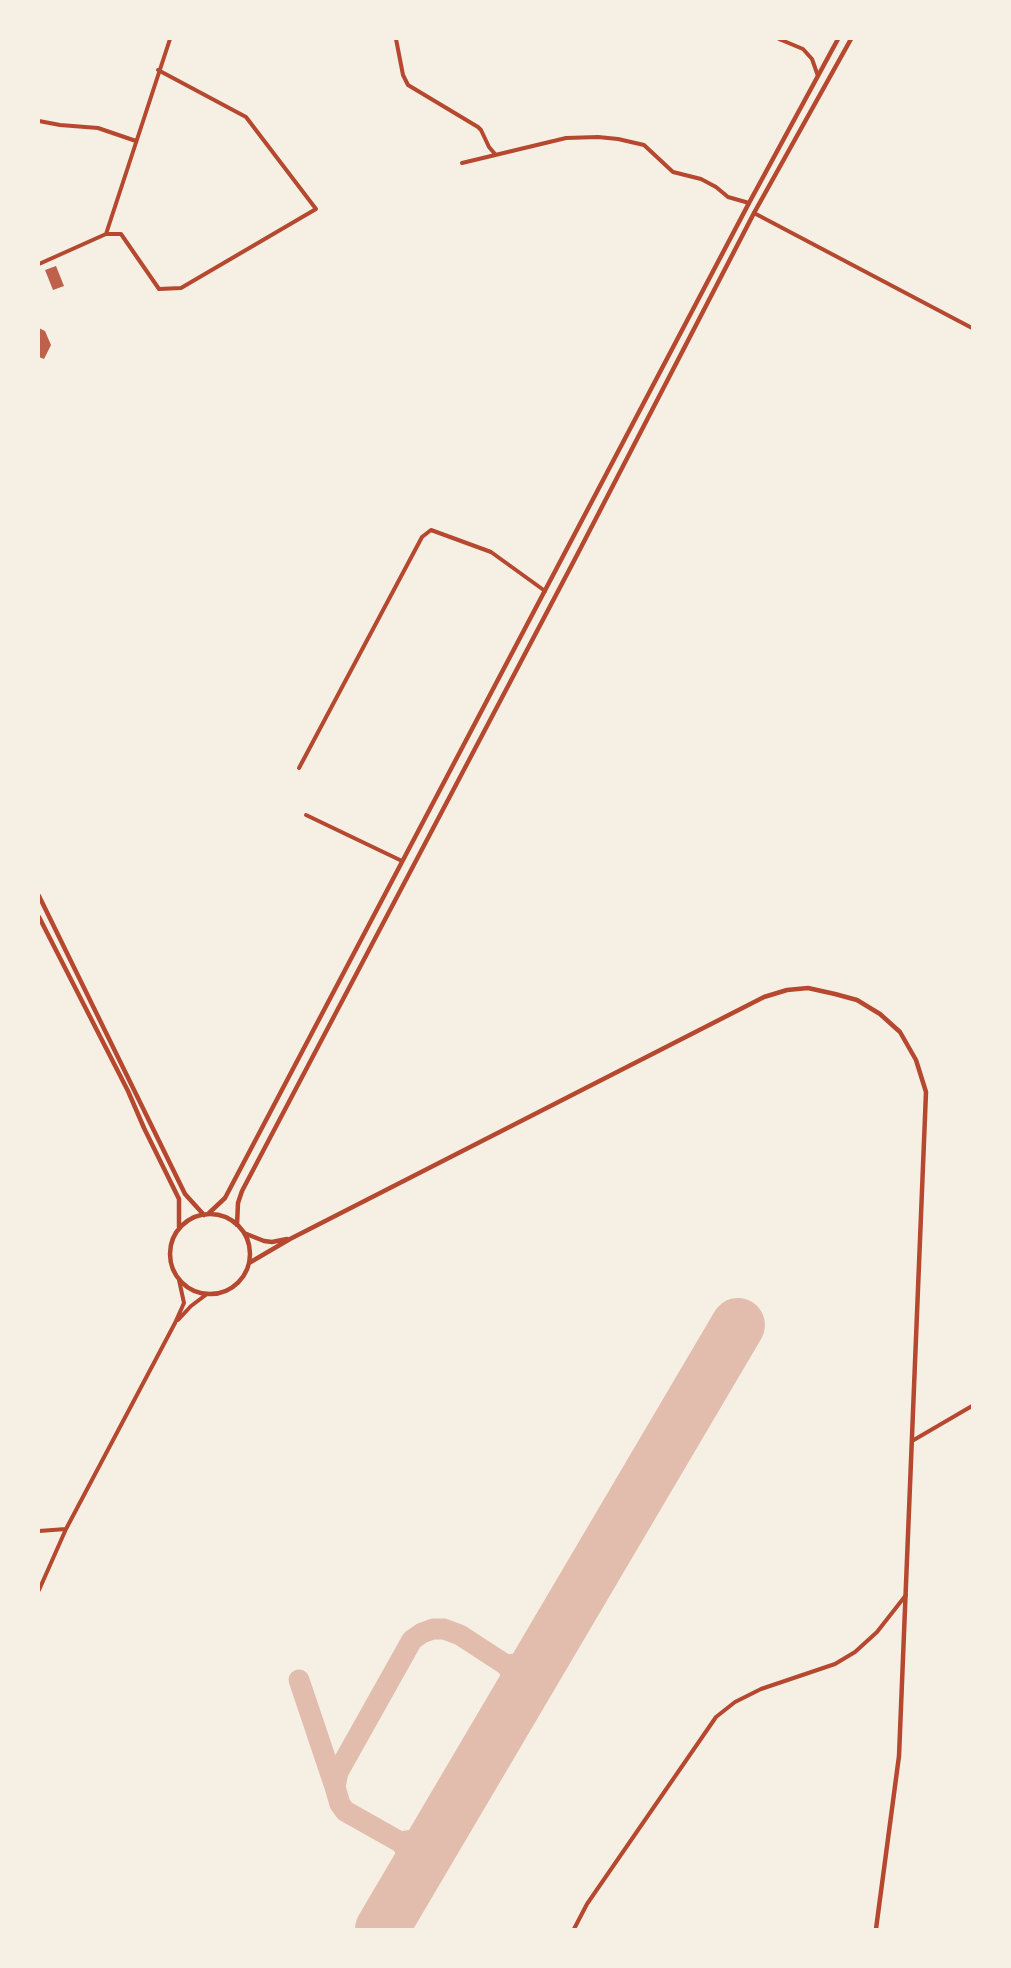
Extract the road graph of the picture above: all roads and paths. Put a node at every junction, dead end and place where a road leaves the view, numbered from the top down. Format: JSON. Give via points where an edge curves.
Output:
{"nodes":[{"id":1,"x":170,"y":39,"type":"edge"},
{"id":2,"x":396,"y":39,"type":"edge"},
{"id":3,"x":779,"y":39,"type":"edge"},
{"id":4,"x":838,"y":39,"type":"edge"},
{"id":5,"x":851,"y":39,"type":"edge"},
{"id":6,"x":158,"y":70,"type":"junction"},
{"id":7,"x":818,"y":76,"type":"junction"},
{"id":8,"x":39,"y":121,"type":"edge"},
{"id":9,"x":136,"y":141,"type":"junction"},
{"id":10,"x":496,"y":155,"type":"junction"},
{"id":11,"x":462,"y":163,"type":"dead end"},
{"id":12,"x":749,"y":203,"type":"junction"},
{"id":13,"x":754,"y":213,"type":"junction"},
{"id":14,"x":106,"y":234,"type":"junction"},
{"id":15,"x":39,"y":264,"type":"edge"},
{"id":16,"x":972,"y":328,"type":"edge"},
{"id":17,"x":545,"y":591,"type":"junction"},
{"id":18,"x":299,"y":768,"type":"dead end"},
{"id":19,"x":306,"y":815,"type":"dead end"},
{"id":20,"x":402,"y":861,"type":"junction"},
{"id":21,"x":39,"y":896,"type":"edge"},
{"id":22,"x":39,"y":917,"type":"edge"},
{"id":23,"x":206,"y":1214,"type":"junction"},
{"id":24,"x":237,"y":1225,"type":"junction"},
{"id":25,"x":180,"y":1227,"type":"junction"},
{"id":26,"x":244,"y":1233,"type":"junction"},
{"id":27,"x":290,"y":1239,"type":"junction"},
{"id":28,"x":249,"y":1263,"type":"junction"},
{"id":29,"x":179,"y":1280,"type":"junction"},
{"id":30,"x":207,"y":1294,"type":"junction"},
{"id":31,"x":175,"y":1323,"type":"junction"},
{"id":32,"x":972,"y":1406,"type":"edge"},
{"id":33,"x":912,"y":1441,"type":"junction"},
{"id":34,"x":66,"y":1529,"type":"junction"},
{"id":35,"x":39,"y":1531,"type":"edge"},
{"id":36,"x":39,"y":1590,"type":"edge"},
{"id":37,"x":906,"y":1595,"type":"junction"},
{"id":38,"x":574,"y":1929,"type":"edge"},
{"id":39,"x":876,"y":1929,"type":"edge"}],
"edges":[{"from":1,"to":6,"type":"street"},
{"from":2,"to":10,"type":"street","via":[[408,85],[478,127]]},
{"from":3,"to":7,"type":"street","via":[[803,49],[812,59]]},
{"from":4,"to":7,"type":"street"},
{"from":5,"to":13,"type":"street"},
{"from":6,"to":9,"type":"street"},
{"from":6,"to":14,"type":"street","via":[[246,117],[316,209],[181,288],[159,289],[121,234]]},
{"from":7,"to":12,"type":"street"},
{"from":8,"to":9,"type":"street","via":[[98,128]]},
{"from":9,"to":14,"type":"street"},
{"from":10,"to":11,"type":"street"},
{"from":10,"to":12,"type":"street","via":[[566,138],[618,139],[644,145],[673,172],[700,179],[728,197]]},
{"from":12,"to":17,"type":"street"},
{"from":13,"to":16,"type":"street"},
{"from":13,"to":24,"type":"street","via":[[242,1191]]},
{"from":14,"to":15,"type":"street"},
{"from":17,"to":18,"type":"street","via":[[490,552],[430,530],[422,537]]},
{"from":17,"to":20,"type":"street"},
{"from":19,"to":20,"type":"street"},
{"from":20,"to":23,"type":"street","via":[[225,1198]]},
{"from":21,"to":23,"type":"street","via":[[185,1194]]},
{"from":22,"to":25,"type":"street","via":[[179,1198]]},
{"from":23,"to":24,"type":"street","via":[[224,1217]]},
{"from":23,"to":25,"type":"street"},
{"from":24,"to":26,"type":"street"},
{"from":25,"to":29,"type":"street","via":[[170,1248],[173,1271]]},
{"from":26,"to":27,"type":"street","via":[[264,1241]]},
{"from":26,"to":28,"type":"street"},
{"from":27,"to":28,"type":"street"},
{"from":27,"to":33,"type":"street","via":[[764,997],[808,988],[857,1000],[900,1032],[916,1060],[926,1092]]},
{"from":28,"to":30,"type":"street","via":[[234,1286]]},
{"from":29,"to":30,"type":"street","via":[[192,1290]]},
{"from":29,"to":31,"type":"street","via":[[184,1302]]},
{"from":30,"to":31,"type":"street"},
{"from":31,"to":34,"type":"street"},
{"from":32,"to":33,"type":"street"},
{"from":33,"to":37,"type":"street"},
{"from":34,"to":35,"type":"street"},
{"from":34,"to":36,"type":"street"},
{"from":37,"to":38,"type":"street","via":[[877,1632],[855,1652],[835,1664],[761,1689],[716,1717],[587,1904]]},
{"from":37,"to":39,"type":"street","via":[[898,1756]]}]}
